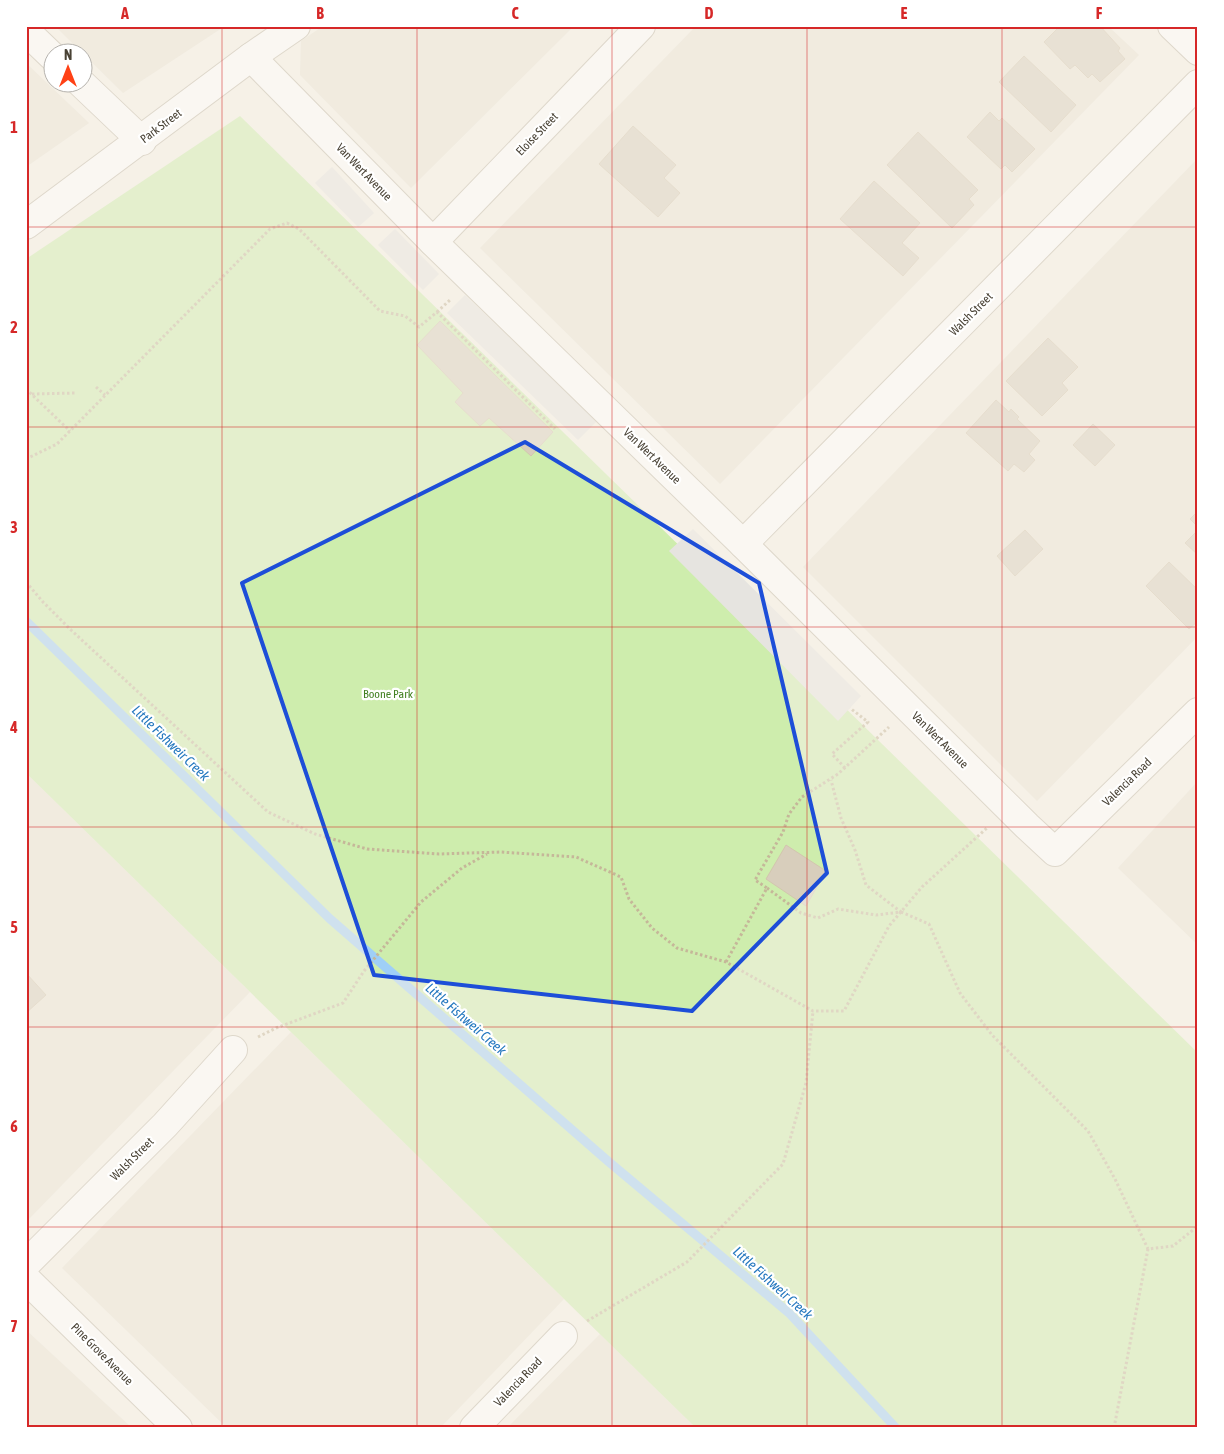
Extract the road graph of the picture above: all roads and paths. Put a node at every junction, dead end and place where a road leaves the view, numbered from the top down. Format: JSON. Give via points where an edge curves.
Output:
{"nodes":[{"id":1,"x":296,"y":26,"type":"edge"},
{"id":2,"x":641,"y":26,"type":"edge"},
{"id":3,"x":1172,"y":26,"type":"edge"},
{"id":4,"x":26,"y":31,"type":"edge"},
{"id":5,"x":42,"y":46,"type":"edge"},
{"id":6,"x":1198,"y":51,"type":"edge"},
{"id":7,"x":251,"y":57,"type":"junction"},
{"id":8,"x":1198,"y":84,"type":"edge"},
{"id":9,"x":91,"y":92,"type":"edge"},
{"id":10,"x":142,"y":141,"type":"junction"},
{"id":11,"x":26,"y":225,"type":"edge"},
{"id":12,"x":433,"y":242,"type":"junction"},
{"id":13,"x":96,"y":387,"type":"dead end"},
{"id":14,"x":26,"y":390,"type":"edge"},
{"id":15,"x":75,"y":393,"type":"dead end"},
{"id":16,"x":32,"y":394,"type":"junction"},
{"id":17,"x":105,"y":395,"type":"junction"},
{"id":18,"x":555,"y":429,"type":"dead end"},
{"id":19,"x":70,"y":431,"type":"junction"},
{"id":20,"x":26,"y":459,"type":"edge"},
{"id":21,"x":743,"y":544,"type":"junction"},
{"id":22,"x":26,"y":582,"type":"edge"},
{"id":23,"x":850,"y":708,"type":"dead end"},
{"id":24,"x":909,"y":709,"type":"junction"},
{"id":25,"x":1198,"y":712,"type":"edge"},
{"id":26,"x":845,"y":768,"type":"junction"},
{"id":27,"x":830,"y":780,"type":"junction"},
{"id":28,"x":1009,"y":808,"type":"junction"},
{"id":29,"x":1055,"y":852,"type":"joint"},
{"id":30,"x":490,"y":853,"type":"junction"},
{"id":31,"x":767,"y":888,"type":"junction"},
{"id":32,"x":901,"y":912,"type":"junction"},
{"id":33,"x":726,"y":962,"type":"junction"},
{"id":34,"x":813,"y":1011,"type":"junction"},
{"id":35,"x":234,"y":1050,"type":"joint"},
{"id":36,"x":1198,"y":1226,"type":"edge"},
{"id":37,"x":1148,"y":1249,"type":"junction"},
{"id":38,"x":26,"y":1264,"type":"edge"},
{"id":39,"x":26,"y":1280,"type":"edge"},
{"id":40,"x":563,"y":1336,"type":"joint"},
{"id":41,"x":178,"y":1428,"type":"edge"},
{"id":42,"x":474,"y":1428,"type":"edge"},
{"id":43,"x":1114,"y":1428,"type":"edge"}],
"edges":[{"from":1,"to":7,"type":"street","name":"Park Street"},
{"from":2,"to":12,"type":"street","name":"Eloise Street"},
{"from":3,"to":6,"type":"street"},
{"from":4,"to":5,"type":"street"},
{"from":7,"to":10,"type":"street","name":"Park Street"},
{"from":7,"to":12,"type":"street","name":"Van Wert Avenue"},
{"from":8,"to":21,"type":"street","name":"Walsh Street"},
{"from":9,"to":10,"type":"street"},
{"from":10,"to":11,"type":"street","name":"Park Street"},
{"from":12,"to":21,"type":"street","name":"Van Wert Avenue"},
{"from":13,"to":17,"type":"path"},
{"from":14,"to":16,"type":"path"},
{"from":15,"to":16,"type":"path"},
{"from":16,"to":19,"type":"path"},
{"from":17,"to":18,"type":"path","via":[[270,229],[287,223],[299,229],[380,311],[404,316],[419,327],[437,312]]},
{"from":17,"to":19,"type":"path"},
{"from":19,"to":20,"type":"path","via":[[57,444]]},
{"from":21,"to":24,"type":"street","name":"Van Wert Avenue"},
{"from":22,"to":30,"type":"path","via":[[71,630],[268,812],[315,834],[366,849],[439,854]]},
{"from":23,"to":26,"type":"path","via":[[868,722],[832,754]]},
{"from":24,"to":26,"type":"path"},
{"from":24,"to":28,"type":"street","name":"Van Wert Avenue"},
{"from":25,"to":29,"type":"street","name":"Valencia Road"},
{"from":26,"to":27,"type":"path"},
{"from":27,"to":31,"type":"path","via":[[802,797],[789,814],[755,880]]},
{"from":27,"to":32,"type":"path","via":[[866,885]]},
{"from":28,"to":29,"type":"street","name":"Van Wert Avenue"},
{"from":28,"to":32,"type":"path","via":[[922,887]]},
{"from":30,"to":33,"type":"path","via":[[576,857],[621,877],[629,899],[652,928],[676,948]]},
{"from":30,"to":35,"type":"path","via":[[462,868],[421,902],[364,971],[343,1003],[276,1028]]},
{"from":31,"to":32,"type":"path","via":[[801,913],[818,918],[838,909],[876,915]]},
{"from":31,"to":33,"type":"path"},
{"from":32,"to":34,"type":"path","via":[[889,926],[844,1011]]},
{"from":32,"to":37,"type":"path","via":[[928,924],[960,993],[992,1035],[1088,1131],[1116,1179]]},
{"from":33,"to":34,"type":"path"},
{"from":34,"to":40,"type":"path","via":[[806,1084],[782,1164],[687,1262]]},
{"from":35,"to":38,"type":"street","name":"Walsh Street","via":[[165,1125]]},
{"from":36,"to":37,"type":"path","via":[[1174,1246]]},
{"from":37,"to":43,"type":"path"},
{"from":39,"to":41,"type":"street","name":"Pine Grove Avenue"},
{"from":40,"to":42,"type":"street","name":"Valencia Road"}]}
